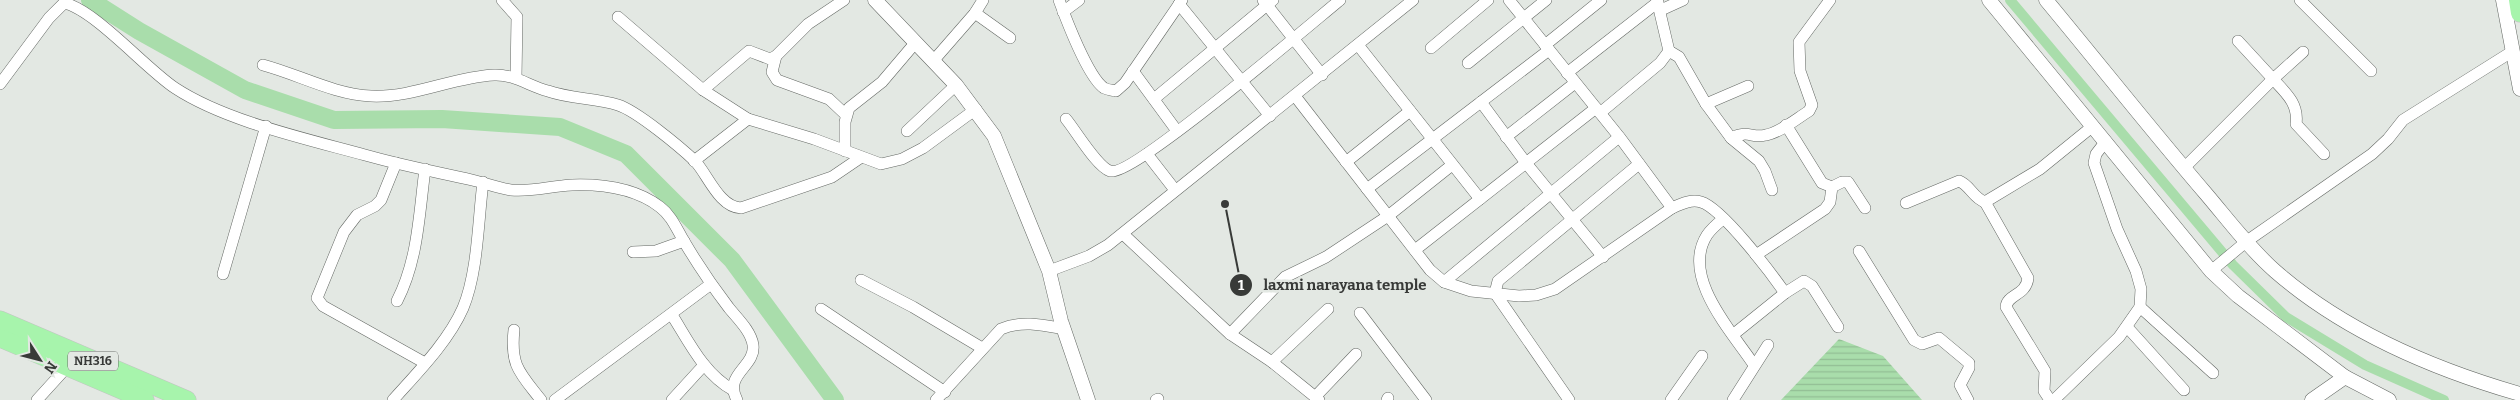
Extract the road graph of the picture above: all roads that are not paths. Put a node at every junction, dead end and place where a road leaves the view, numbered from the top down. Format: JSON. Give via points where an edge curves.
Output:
{"nodes":[{"id":1,"x":502,"y":0,"type":"edge"},
{"id":2,"x":844,"y":0,"type":"edge"},
{"id":3,"x":875,"y":0,"type":"edge"},
{"id":4,"x":983,"y":0,"type":"edge"},
{"id":5,"x":1059,"y":0,"type":"edge"},
{"id":6,"x":1079,"y":0,"type":"edge"},
{"id":7,"x":1340,"y":0,"type":"edge"},
{"id":8,"x":1488,"y":0,"type":"edge"},
{"id":9,"x":1510,"y":0,"type":"edge"},
{"id":10,"x":1546,"y":0,"type":"edge"},
{"id":11,"x":1601,"y":0,"type":"edge"},
{"id":12,"x":1683,"y":0,"type":"edge"},
{"id":13,"x":1830,"y":0,"type":"edge"},
{"id":14,"x":1989,"y":0,"type":"edge"},
{"id":15,"x":2046,"y":0,"type":"edge"},
{"id":16,"x":2300,"y":0,"type":"edge"},
{"id":17,"x":2503,"y":0,"type":"edge"},
{"id":18,"x":2518,"y":0,"type":"edge"},
{"id":19,"x":1410,"y":1,"type":"edge"},
{"id":20,"x":1181,"y":2,"type":"edge"},
{"id":21,"x":1268,"y":2,"type":"edge"},
{"id":22,"x":1659,"y":4,"type":"edge"},
{"id":23,"x":1064,"y":12,"type":"junction"},
{"id":24,"x":2520,"y":13,"type":"edge"},
{"id":25,"x":975,"y":14,"type":"junction"},
{"id":26,"x":618,"y":17,"type":"dead end"},
{"id":27,"x":1524,"y":18,"type":"junction"},
{"id":28,"x":1010,"y":38,"type":"dead end"},
{"id":29,"x":1293,"y":39,"type":"junction"},
{"id":30,"x":2238,"y":41,"type":"dead end"},
{"id":31,"x":916,"y":42,"type":"junction"},
{"id":32,"x":1358,"y":45,"type":"junction"},
{"id":33,"x":1547,"y":47,"type":"junction"},
{"id":34,"x":1213,"y":48,"type":"junction"},
{"id":35,"x":1431,"y":48,"type":"dead end"},
{"id":36,"x":1669,"y":51,"type":"junction"},
{"id":37,"x":2513,"y":51,"type":"junction"},
{"id":38,"x":2304,"y":52,"type":"dead end"},
{"id":39,"x":776,"y":56,"type":"junction"},
{"id":40,"x":934,"y":60,"type":"junction"},
{"id":41,"x":1468,"y":63,"type":"dead end"},
{"id":42,"x":263,"y":65,"type":"dead end"},
{"id":43,"x":1133,"y":70,"type":"junction"},
{"id":44,"x":2371,"y":71,"type":"dead end"},
{"id":45,"x":1567,"y":73,"type":"junction"},
{"id":46,"x":1322,"y":75,"type":"junction"},
{"id":47,"x":516,"y":78,"type":"junction"},
{"id":48,"x":2273,"y":79,"type":"junction"},
{"id":49,"x":1241,"y":82,"type":"junction"},
{"id":50,"x":1574,"y":83,"type":"junction"},
{"id":51,"x":0,"y":84,"type":"edge"},
{"id":52,"x":956,"y":85,"type":"junction"},
{"id":53,"x":1748,"y":86,"type":"dead end"},
{"id":54,"x":2520,"y":89,"type":"edge"},
{"id":55,"x":704,"y":90,"type":"junction"},
{"id":56,"x":1295,"y":96,"type":"junction"},
{"id":57,"x":1154,"y":99,"type":"junction"},
{"id":58,"x":1481,"y":102,"type":"junction"},
{"id":59,"x":1706,"y":104,"type":"junction"},
{"id":60,"x":976,"y":109,"type":"junction"},
{"id":61,"x":1598,"y":110,"type":"junction"},
{"id":62,"x":1410,"y":111,"type":"junction"},
{"id":63,"x":846,"y":115,"type":"junction"},
{"id":64,"x":1270,"y":116,"type":"junction"},
{"id":65,"x":748,"y":119,"type":"junction"},
{"id":66,"x":1066,"y":119,"type":"dead end"},
{"id":67,"x":1786,"y":125,"type":"junction"},
{"id":68,"x":266,"y":126,"type":"junction"},
{"id":69,"x":2093,"y":126,"type":"junction"},
{"id":70,"x":907,"y":131,"type":"dead end"},
{"id":71,"x":1176,"y":131,"type":"junction"},
{"id":72,"x":1506,"y":137,"type":"junction"},
{"id":73,"x":1619,"y":137,"type":"junction"},
{"id":74,"x":1731,"y":138,"type":"junction"},
{"id":75,"x":1432,"y":139,"type":"junction"},
{"id":76,"x":2106,"y":141,"type":"junction"},
{"id":77,"x":845,"y":151,"type":"junction"},
{"id":78,"x":1147,"y":154,"type":"junction"},
{"id":79,"x":2324,"y":154,"type":"dead end"},
{"id":80,"x":860,"y":158,"type":"junction"},
{"id":81,"x":694,"y":161,"type":"junction"},
{"id":82,"x":396,"y":162,"type":"junction"},
{"id":83,"x":1346,"y":162,"type":"junction"},
{"id":84,"x":1526,"y":163,"type":"junction"},
{"id":85,"x":1639,"y":164,"type":"junction"},
{"id":86,"x":1452,"y":165,"type":"junction"},
{"id":87,"x":2184,"y":168,"type":"junction"},
{"id":88,"x":425,"y":169,"type":"junction"},
{"id":89,"x":483,"y":182,"type":"junction"},
{"id":90,"x":1832,"y":188,"type":"junction"},
{"id":91,"x":1367,"y":189,"type":"junction"},
{"id":92,"x":1175,"y":190,"type":"junction"},
{"id":93,"x":1772,"y":190,"type":"dead end"},
{"id":94,"x":1550,"y":192,"type":"junction"},
{"id":95,"x":1480,"y":199,"type":"junction"},
{"id":96,"x":1984,"y":202,"type":"junction"},
{"id":97,"x":1906,"y":203,"type":"dead end"},
{"id":98,"x":1672,"y":208,"type":"junction"},
{"id":99,"x":1865,"y":208,"type":"dead end"},
{"id":100,"x":1388,"y":216,"type":"junction"},
{"id":101,"x":1723,"y":219,"type":"junction"},
{"id":102,"x":1572,"y":220,"type":"junction"},
{"id":103,"x":1123,"y":234,"type":"junction"},
{"id":104,"x":684,"y":241,"type":"junction"},
{"id":105,"x":2244,"y":244,"type":"junction"},
{"id":106,"x":1414,"y":250,"type":"junction"},
{"id":107,"x":1859,"y":251,"type":"dead end"},
{"id":108,"x":633,"y":252,"type":"dead end"},
{"id":109,"x":1756,"y":255,"type":"junction"},
{"id":110,"x":1603,"y":256,"type":"junction"},
{"id":111,"x":2216,"y":266,"type":"junction"},
{"id":112,"x":223,"y":274,"type":"dead end"},
{"id":113,"x":1050,"y":274,"type":"junction"},
{"id":114,"x":862,"y":280,"type":"dead end"},
{"id":115,"x":1444,"y":282,"type":"junction"},
{"id":116,"x":711,"y":284,"type":"junction"},
{"id":117,"x":1495,"y":293,"type":"junction"},
{"id":118,"x":1785,"y":293,"type":"junction"},
{"id":119,"x":397,"y":300,"type":"dead end"},
{"id":120,"x":2140,"y":307,"type":"junction"},
{"id":121,"x":1328,"y":309,"type":"dead end"},
{"id":122,"x":822,"y":310,"type":"dead end"},
{"id":123,"x":1360,"y":313,"type":"dead end"},
{"id":124,"x":672,"y":315,"type":"junction"},
{"id":125,"x":0,"y":320,"type":"edge"},
{"id":126,"x":1063,"y":325,"type":"junction"},
{"id":127,"x":1838,"y":327,"type":"dead end"},
{"id":128,"x":2126,"y":327,"type":"junction"},
{"id":129,"x":514,"y":330,"type":"dead end"},
{"id":130,"x":1230,"y":334,"type":"junction"},
{"id":131,"x":1734,"y":334,"type":"junction"},
{"id":132,"x":0,"y":338,"type":"edge"},
{"id":133,"x":1768,"y":345,"type":"dead end"},
{"id":134,"x":982,"y":348,"type":"junction"},
{"id":135,"x":1356,"y":354,"type":"dead end"},
{"id":136,"x":1702,"y":356,"type":"dead end"},
{"id":137,"x":1272,"y":362,"type":"junction"},
{"id":138,"x":425,"y":363,"type":"junction"},
{"id":139,"x":704,"y":365,"type":"junction"},
{"id":140,"x":1754,"y":366,"type":"junction"},
{"id":141,"x":67,"y":367,"type":"junction"},
{"id":142,"x":2213,"y":373,"type":"dead end"},
{"id":143,"x":2345,"y":377,"type":"junction"},
{"id":144,"x":2184,"y":390,"type":"dead end"},
{"id":145,"x":945,"y":392,"type":"junction"},
{"id":146,"x":2520,"y":394,"type":"edge"},
{"id":147,"x":735,"y":395,"type":"edge"},
{"id":148,"x":1084,"y":398,"type":"edge"},
{"id":149,"x":1317,"y":398,"type":"edge"},
{"id":150,"x":37,"y":400,"type":"edge"},
{"id":151,"x":145,"y":400,"type":"edge"},
{"id":152,"x":188,"y":400,"type":"edge"},
{"id":153,"x":393,"y":400,"type":"edge"},
{"id":154,"x":541,"y":400,"type":"edge"},
{"id":155,"x":555,"y":400,"type":"edge"},
{"id":156,"x":672,"y":400,"type":"edge"},
{"id":157,"x":936,"y":400,"type":"edge"},
{"id":158,"x":1426,"y":400,"type":"edge"},
{"id":159,"x":1569,"y":400,"type":"edge"},
{"id":160,"x":1671,"y":400,"type":"edge"},
{"id":161,"x":1734,"y":400,"type":"edge"},
{"id":162,"x":1968,"y":400,"type":"edge"},
{"id":163,"x":2050,"y":400,"type":"edge"},
{"id":164,"x":2054,"y":400,"type":"edge"},
{"id":165,"x":2312,"y":400,"type":"edge"},
{"id":166,"x":2389,"y":400,"type":"edge"}],
"edges":[{"from":1,"to":47,"type":"street","via":[[517,17]]},
{"from":2,"to":39,"type":"street","via":[[808,24]]},
{"from":3,"to":31,"type":"street"},
{"from":4,"to":25,"type":"street"},
{"from":5,"to":23,"type":"street"},
{"from":6,"to":23,"type":"street"},
{"from":7,"to":29,"type":"street"},
{"from":8,"to":35,"type":"street"},
{"from":9,"to":27,"type":"street"},
{"from":10,"to":27,"type":"street"},
{"from":11,"to":33,"type":"street"},
{"from":12,"to":22,"type":"street"},
{"from":13,"to":67,"type":"street","via":[[1799,42],[1800,71],[1812,106]]},
{"from":14,"to":69,"type":"street"},
{"from":15,"to":87,"type":"street"},
{"from":16,"to":44,"type":"street"},
{"from":17,"to":37,"type":"street"},
{"from":18,"to":24,"type":"highway"},
{"from":19,"to":32,"type":"street"},
{"from":20,"to":34,"type":"street"},
{"from":20,"to":43,"type":"street"},
{"from":21,"to":29,"type":"street"},
{"from":21,"to":34,"type":"street"},
{"from":22,"to":36,"type":"street"},
{"from":22,"to":45,"type":"street"},
{"from":23,"to":43,"type":"street","via":[[1079,48],[1102,87],[1116,91]]},
{"from":25,"to":28,"type":"street"},
{"from":25,"to":40,"type":"street"},
{"from":26,"to":55,"type":"street"},
{"from":27,"to":33,"type":"street"},
{"from":27,"to":41,"type":"street"},
{"from":29,"to":46,"type":"street"},
{"from":29,"to":49,"type":"street"},
{"from":30,"to":48,"type":"street"},
{"from":31,"to":40,"type":"street"},
{"from":31,"to":63,"type":"street","via":[[882,82],[848,108]]},
{"from":32,"to":46,"type":"street"},
{"from":32,"to":62,"type":"street"},
{"from":33,"to":45,"type":"street"},
{"from":33,"to":58,"type":"street"},
{"from":34,"to":49,"type":"street"},
{"from":34,"to":57,"type":"street"},
{"from":36,"to":59,"type":"street","via":[[1679,57]]},
{"from":36,"to":61,"type":"street","via":[[1660,63]]},
{"from":37,"to":54,"type":"street"},
{"from":37,"to":105,"type":"street","via":[[2402,120],[2372,154]]},
{"from":38,"to":48,"type":"street"},
{"from":39,"to":55,"type":"street","via":[[770,59],[749,51]]},
{"from":39,"to":63,"type":"street","via":[[772,72],[777,80],[829,99]]},
{"from":40,"to":52,"type":"street"},
{"from":42,"to":47,"type":"street","via":[[300,76],[328,90],[373,96],[397,95],[494,75]]},
{"from":43,"to":57,"type":"street"},
{"from":45,"to":50,"type":"street"},
{"from":46,"to":56,"type":"street"},
{"from":47,"to":81,"type":"street","via":[[547,91],[621,106]]},
{"from":48,"to":79,"type":"street","via":[[2293,101],[2298,114],[2296,124]]},
{"from":48,"to":87,"type":"street"},
{"from":49,"to":64,"type":"street"},
{"from":49,"to":71,"type":"street"},
{"from":50,"to":61,"type":"street"},
{"from":50,"to":72,"type":"street"},
{"from":51,"to":68,"type":"street","via":[[64,3],[73,5],[177,89],[211,107]]},
{"from":52,"to":60,"type":"street"},
{"from":52,"to":70,"type":"street"},
{"from":53,"to":59,"type":"street"},
{"from":55,"to":65,"type":"street"},
{"from":56,"to":64,"type":"street"},
{"from":56,"to":83,"type":"street"},
{"from":57,"to":71,"type":"street"},
{"from":58,"to":72,"type":"street"},
{"from":58,"to":75,"type":"street"},
{"from":59,"to":74,"type":"street"},
{"from":60,"to":80,"type":"street","via":[[941,136],[902,159],[881,164]]},
{"from":60,"to":113,"type":"street","via":[[994,136]]},
{"from":61,"to":73,"type":"street"},
{"from":61,"to":84,"type":"street"},
{"from":62,"to":75,"type":"street"},
{"from":62,"to":83,"type":"street"},
{"from":63,"to":77,"type":"street"},
{"from":64,"to":92,"type":"street"},
{"from":65,"to":77,"type":"street"},
{"from":65,"to":81,"type":"street"},
{"from":66,"to":78,"type":"street","via":[[1102,166],[1110,171],[1118,171]]},
{"from":67,"to":74,"type":"street","via":[[1764,136],[1743,132]]},
{"from":67,"to":90,"type":"street","via":[[1822,183]]},
{"from":68,"to":82,"type":"street"},
{"from":68,"to":112,"type":"street"},
{"from":69,"to":76,"type":"street"},
{"from":69,"to":96,"type":"street","via":[[2040,169]]},
{"from":71,"to":78,"type":"street"},
{"from":72,"to":84,"type":"street"},
{"from":73,"to":85,"type":"street"},
{"from":73,"to":94,"type":"street"},
{"from":74,"to":93,"type":"street","via":[[1758,161]]},
{"from":75,"to":86,"type":"street"},
{"from":75,"to":91,"type":"street"},
{"from":76,"to":111,"type":"street"},
{"from":76,"to":120,"type":"street","via":[[2096,154],[2094,163],[2136,271],[2141,289]]},
{"from":77,"to":80,"type":"street"},
{"from":78,"to":92,"type":"street"},
{"from":80,"to":81,"type":"street","via":[[832,176],[741,208],[734,208],[724,200]]},
{"from":82,"to":88,"type":"street"},
{"from":82,"to":138,"type":"street","via":[[380,200],[375,206],[357,214],[346,227],[317,298],[323,306]]},
{"from":83,"to":91,"type":"street"},
{"from":84,"to":94,"type":"street"},
{"from":84,"to":95,"type":"street"},
{"from":85,"to":98,"type":"street"},
{"from":85,"to":102,"type":"street"},
{"from":86,"to":95,"type":"street"},
{"from":86,"to":100,"type":"street"},
{"from":87,"to":105,"type":"street"},
{"from":88,"to":89,"type":"street"},
{"from":88,"to":119,"type":"street","via":[[412,267]]},
{"from":89,"to":104,"type":"street","via":[[509,190],[571,185],[630,191],[661,208]]},
{"from":89,"to":138,"type":"street","via":[[470,287],[458,316]]},
{"from":90,"to":99,"type":"street","via":[[1848,182]]},
{"from":90,"to":109,"type":"street","via":[[1830,202],[1825,209]]},
{"from":91,"to":100,"type":"street"},
{"from":92,"to":103,"type":"street"},
{"from":94,"to":102,"type":"street"},
{"from":94,"to":115,"type":"street"},
{"from":95,"to":106,"type":"street"},
{"from":96,"to":97,"type":"street","via":[[1959,181]]},
{"from":96,"to":163,"type":"street","via":[[2028,278],[2027,286],[2010,299],[2006,307],[2045,371],[2044,390]]},
{"from":98,"to":101,"type":"street","via":[[1686,202],[1701,202]]},
{"from":98,"to":110,"type":"street"},
{"from":100,"to":106,"type":"street"},
{"from":100,"to":130,"type":"street","via":[[1326,257],[1285,277]]},
{"from":101,"to":109,"type":"street"},
{"from":101,"to":131,"type":"street","via":[[1706,237],[1702,248],[1702,278],[1705,292]]},
{"from":102,"to":110,"type":"street"},
{"from":102,"to":117,"type":"street","via":[[1498,281]]},
{"from":103,"to":113,"type":"street","via":[[1089,256]]},
{"from":103,"to":130,"type":"street"},
{"from":104,"to":108,"type":"street","via":[[647,252]]},
{"from":104,"to":116,"type":"street"},
{"from":105,"to":111,"type":"street"},
{"from":105,"to":146,"type":"street","via":[[2275,271],[2356,328],[2436,366]]},
{"from":106,"to":115,"type":"street"},
{"from":107,"to":162,"type":"street","via":[[1914,340],[1922,344],[1939,338],[1969,363],[1960,385]]},
{"from":109,"to":118,"type":"street"},
{"from":110,"to":117,"type":"street","via":[[1555,289],[1536,296]]},
{"from":111,"to":143,"type":"street","via":[[2238,296]]},
{"from":113,"to":126,"type":"street"},
{"from":114,"to":134,"type":"street","via":[[913,306]]},
{"from":115,"to":117,"type":"street","via":[[1458,289]]},
{"from":116,"to":124,"type":"street"},
{"from":116,"to":147,"type":"street","via":[[746,330],[753,345],[750,358],[734,382]]},
{"from":117,"to":159,"type":"street"},
{"from":118,"to":127,"type":"street","via":[[1801,282],[1808,282]]},
{"from":118,"to":131,"type":"street"},
{"from":120,"to":128,"type":"street"},
{"from":120,"to":142,"type":"street"},
{"from":121,"to":137,"type":"street"},
{"from":122,"to":145,"type":"street"},
{"from":123,"to":158,"type":"street"},
{"from":124,"to":139,"type":"street"},
{"from":124,"to":155,"type":"street"},
{"from":125,"to":152,"type":"highway","number":"NH316"},
{"from":126,"to":134,"type":"street","via":[[1010,325]]},
{"from":126,"to":148,"type":"street"},
{"from":128,"to":144,"type":"street"},
{"from":128,"to":164,"type":"street"},
{"from":129,"to":154,"type":"street","via":[[511,350],[514,361]]},
{"from":130,"to":137,"type":"street"},
{"from":131,"to":140,"type":"street"},
{"from":132,"to":141,"type":"highway","number":"NH316"},
{"from":133,"to":140,"type":"street"},
{"from":134,"to":145,"type":"street"},
{"from":135,"to":149,"type":"street"},
{"from":136,"to":160,"type":"street"},
{"from":137,"to":149,"type":"street"},
{"from":138,"to":153,"type":"street"},
{"from":139,"to":147,"type":"street"},
{"from":139,"to":156,"type":"street"},
{"from":140,"to":161,"type":"street"},
{"from":141,"to":150,"type":"street"},
{"from":141,"to":151,"type":"highway","number":"NH316"},
{"from":143,"to":165,"type":"street"},
{"from":143,"to":166,"type":"street"},
{"from":145,"to":157,"type":"street"}]}
